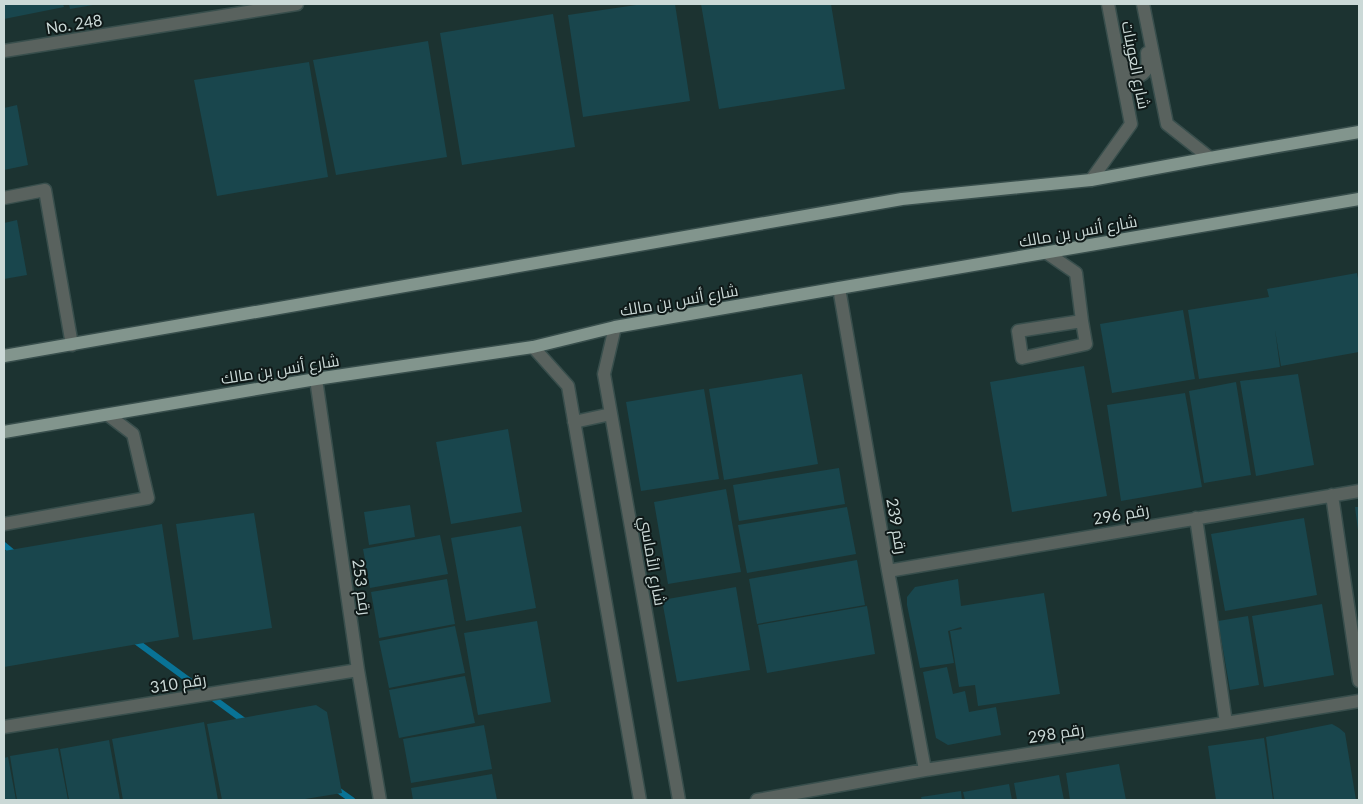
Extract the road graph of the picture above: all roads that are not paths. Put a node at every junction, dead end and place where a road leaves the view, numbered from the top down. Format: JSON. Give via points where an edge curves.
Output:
{"nodes":[{"id":1,"x":297,"y":4,"type":"edge"},
{"id":2,"x":1108,"y":4,"type":"edge"},
{"id":3,"x":1142,"y":4,"type":"edge"},
{"id":4,"x":1149,"y":38,"type":"junction"},
{"id":5,"x":1116,"y":50,"type":"junction"},
{"id":6,"x":4,"y":52,"type":"edge"},
{"id":7,"x":1359,"y":132,"type":"edge"},
{"id":8,"x":1210,"y":158,"type":"junction"},
{"id":9,"x":1091,"y":180,"type":"junction"},
{"id":10,"x":4,"y":198,"type":"edge"},
{"id":11,"x":1359,"y":199,"type":"edge"},
{"id":12,"x":1047,"y":252,"type":"junction"},
{"id":13,"x":839,"y":288,"type":"junction"},
{"id":14,"x":1082,"y":321,"type":"junction"},
{"id":15,"x":615,"y":327,"type":"junction"},
{"id":16,"x":72,"y":345,"type":"junction"},
{"id":17,"x":533,"y":347,"type":"junction"},
{"id":18,"x":4,"y":356,"type":"edge"},
{"id":19,"x":316,"y":379,"type":"junction"},
{"id":20,"x":611,"y":414,"type":"junction"},
{"id":21,"x":108,"y":415,"type":"junction"},
{"id":22,"x":574,"y":422,"type":"junction"},
{"id":23,"x":4,"y":432,"type":"edge"},
{"id":24,"x":1359,"y":490,"type":"edge"},
{"id":25,"x":1332,"y":495,"type":"junction"},
{"id":26,"x":1196,"y":518,"type":"junction"},
{"id":27,"x":4,"y":524,"type":"edge"},
{"id":28,"x":888,"y":571,"type":"junction"},
{"id":29,"x":358,"y":670,"type":"junction"},
{"id":30,"x":1359,"y":681,"type":"edge"},
{"id":31,"x":1359,"y":701,"type":"edge"},
{"id":32,"x":1226,"y":723,"type":"junction"},
{"id":33,"x":4,"y":727,"type":"edge"},
{"id":34,"x":925,"y":770,"type":"junction"},
{"id":35,"x":380,"y":800,"type":"edge"},
{"id":36,"x":640,"y":800,"type":"edge"},
{"id":37,"x":679,"y":800,"type":"edge"},
{"id":38,"x":757,"y":800,"type":"edge"}],
"edges":[{"from":1,"to":6,"type":"street","name":"No. 248"},
{"from":2,"to":5,"type":"street","name":"شارع العوينات"},
{"from":3,"to":4,"type":"street","name":"شارع العوينات"},
{"from":4,"to":5,"type":"street","via":[[1147,70],[1142,76],[1134,78],[1128,74]]},
{"from":4,"to":8,"type":"street","name":"شارع العوينات","via":[[1167,124]]},
{"from":5,"to":9,"type":"street","name":"شارع العوينات","via":[[1131,124]]},
{"from":7,"to":8,"type":"main road"},
{"from":8,"to":9,"type":"main road"},
{"from":9,"to":16,"type":"main road","via":[[902,199]]},
{"from":10,"to":16,"type":"street","via":[[45,190]]},
{"from":11,"to":12,"type":"main road","name":"شارع أنس بن مالك"},
{"from":12,"to":13,"type":"main road","name":"شارع أنس بن مالك"},
{"from":12,"to":14,"type":"street","via":[[1076,273]]},
{"from":13,"to":15,"type":"main road","name":"شارع أنس بن مالك"},
{"from":13,"to":28,"type":"street","name":"رقم 239"},
{"from":14,"to":14,"type":"street","via":[[1018,331],[1022,358],[1086,344]]},
{"from":15,"to":17,"type":"main road","name":"شارع أنس بن مالك"},
{"from":15,"to":20,"type":"street","name":"شارع الأماسي","via":[[604,374]]},
{"from":16,"to":18,"type":"main road"},
{"from":17,"to":19,"type":"main road","name":"شارع أنس بن مالك"},
{"from":17,"to":22,"type":"street","via":[[568,386]]},
{"from":19,"to":21,"type":"main road","name":"شارع أنس بن مالك"},
{"from":19,"to":29,"type":"street","name":"رقم 253"},
{"from":20,"to":22,"type":"street"},
{"from":20,"to":37,"type":"street","name":"شارع الأماسي"},
{"from":21,"to":23,"type":"main road","name":"شارع أنس بن مالك"},
{"from":21,"to":27,"type":"street","via":[[133,434],[148,498]]},
{"from":22,"to":36,"type":"street"},
{"from":24,"to":25,"type":"street","name":"رقم 296"},
{"from":25,"to":26,"type":"street","name":"رقم 296"},
{"from":25,"to":30,"type":"street"},
{"from":26,"to":28,"type":"street","name":"رقم 296"},
{"from":26,"to":32,"type":"street"},
{"from":28,"to":34,"type":"street","name":"رقم 239"},
{"from":29,"to":33,"type":"street","name":"رقم 310"},
{"from":29,"to":35,"type":"street","name":"رقم 253"},
{"from":31,"to":32,"type":"street","name":"رقم 298"},
{"from":32,"to":34,"type":"street","name":"رقم 298"},
{"from":34,"to":38,"type":"street","name":"رقم 298"}]}
